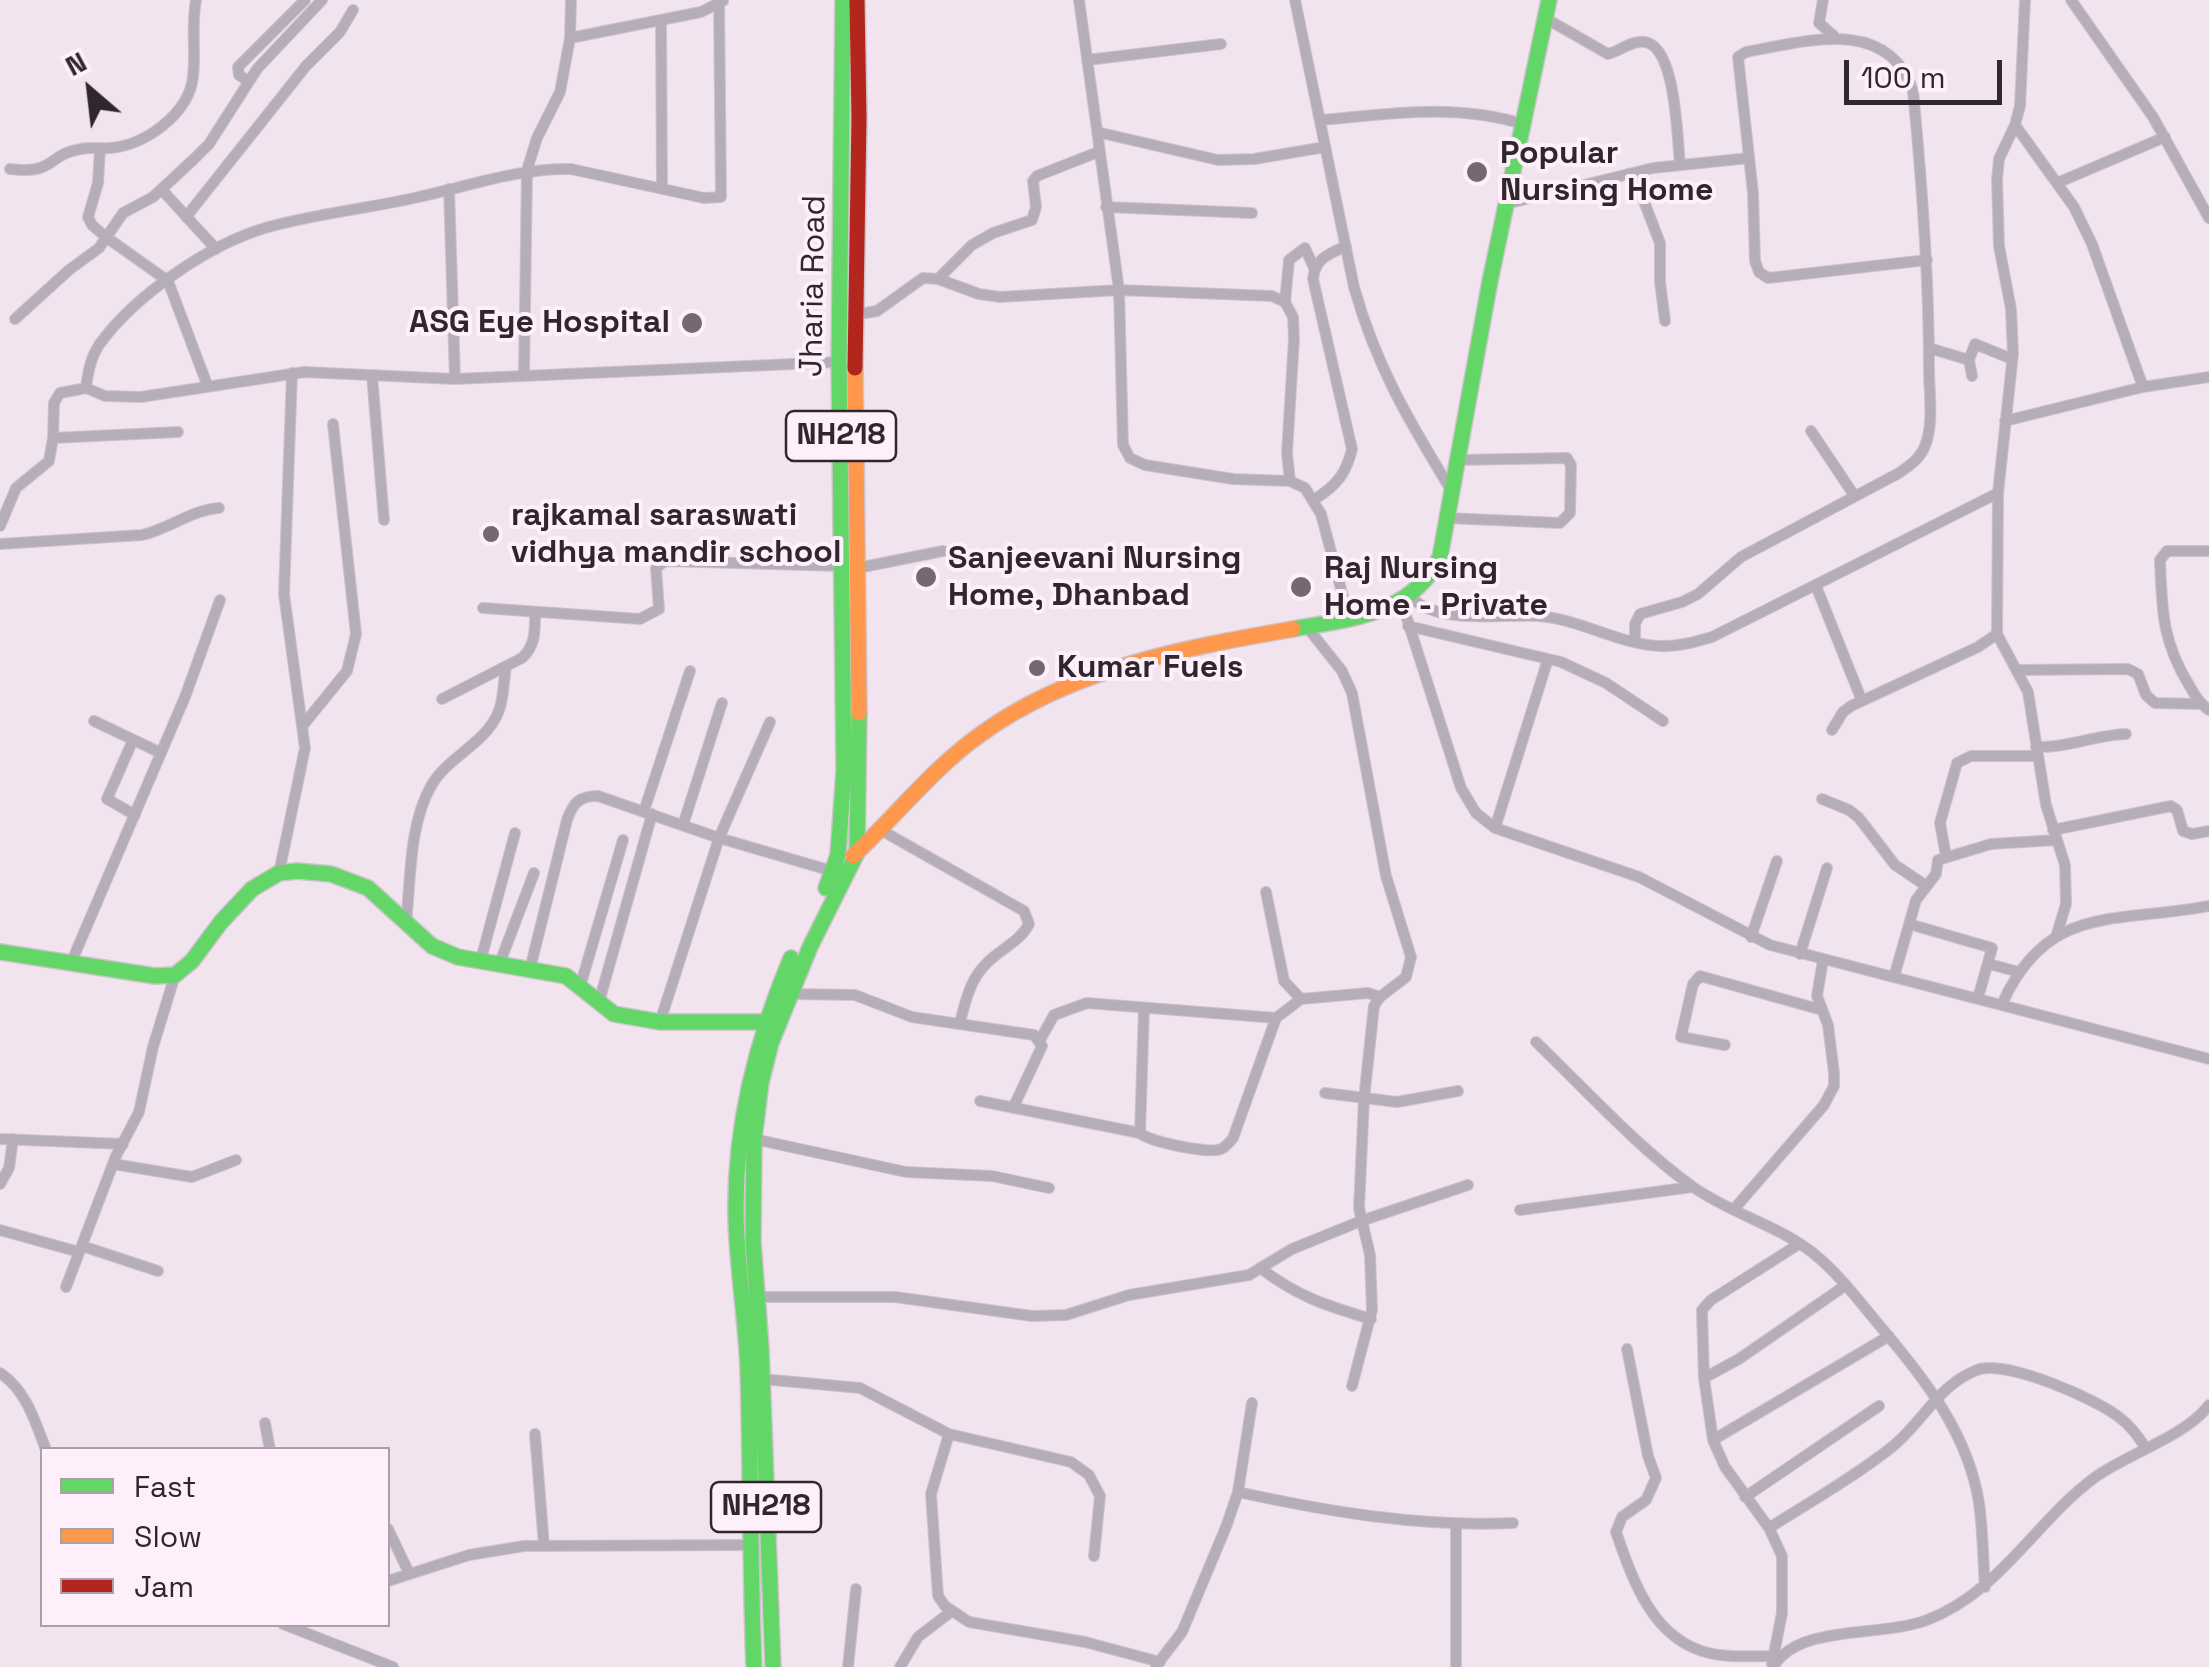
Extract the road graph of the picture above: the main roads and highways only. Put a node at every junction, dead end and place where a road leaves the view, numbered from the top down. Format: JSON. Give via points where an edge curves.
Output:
{"nodes":[{"id":1,"x":843,"y":0,"type":"edge"},
{"id":2,"x":856,"y":0,"type":"edge"},
{"id":3,"x":1549,"y":0,"type":"edge"},
{"id":4,"x":847,"y":314,"type":"junction"},
{"id":5,"x":850,"y":567,"type":"junction"},
{"id":6,"x":857,"y":853,"type":"junction"},
{"id":7,"x":834,"y":872,"type":"junction"},
{"id":8,"x":0,"y":952,"type":"edge"},
{"id":9,"x":772,"y":1022,"type":"junction"},
{"id":10,"x":752,"y":1315,"type":"junction"},
{"id":11,"x":754,"y":1347,"type":"junction"},
{"id":12,"x":754,"y":1667,"type":"edge"},
{"id":13,"x":772,"y":1667,"type":"edge"}],
"edges":[{"from":1,"to":4,"type":"main road","name":"Jharia Road","number":"NH218"},
{"from":2,"to":4,"type":"main road","name":"Jharia Road","number":"NH218","via":[[860,118]]},
{"from":3,"to":6,"type":"main road","via":[[1434,573],[1406,600],[1349,618],[1143,661],[1049,691],[979,734]]},
{"from":4,"to":5,"type":"main road","name":"Jharia Road","number":"NH218"},
{"from":4,"to":5,"type":"main road","name":"Jharia Road","number":"NH218","via":[[840,362]]},
{"from":5,"to":6,"type":"main road","name":"Jharia Road","number":"NH218"},
{"from":5,"to":7,"type":"main road","name":"Jharia Road","number":"NH218","via":[[842,832]]},
{"from":6,"to":7,"type":"main road"},
{"from":6,"to":9,"type":"main road","number":"NH218"},
{"from":7,"to":9,"type":"main road","number":"NH218","via":[[800,938]]},
{"from":8,"to":9,"type":"main road","via":[[175,975],[252,889],[296,870],[368,888],[432,946],[480,963],[566,976],[614,1014],[660,1022]]},
{"from":9,"to":10,"type":"main road","number":"NH218","via":[[754,1139]]},
{"from":9,"to":10,"type":"main road","number":"NH218","via":[[749,1075],[737,1149],[736,1220]]},
{"from":10,"to":11,"type":"main road","number":"NH218"},
{"from":11,"to":12,"type":"main road","number":"NH218","via":[[748,1545]]},
{"from":11,"to":13,"type":"main road","number":"NH218","via":[[762,1379]]}]}
